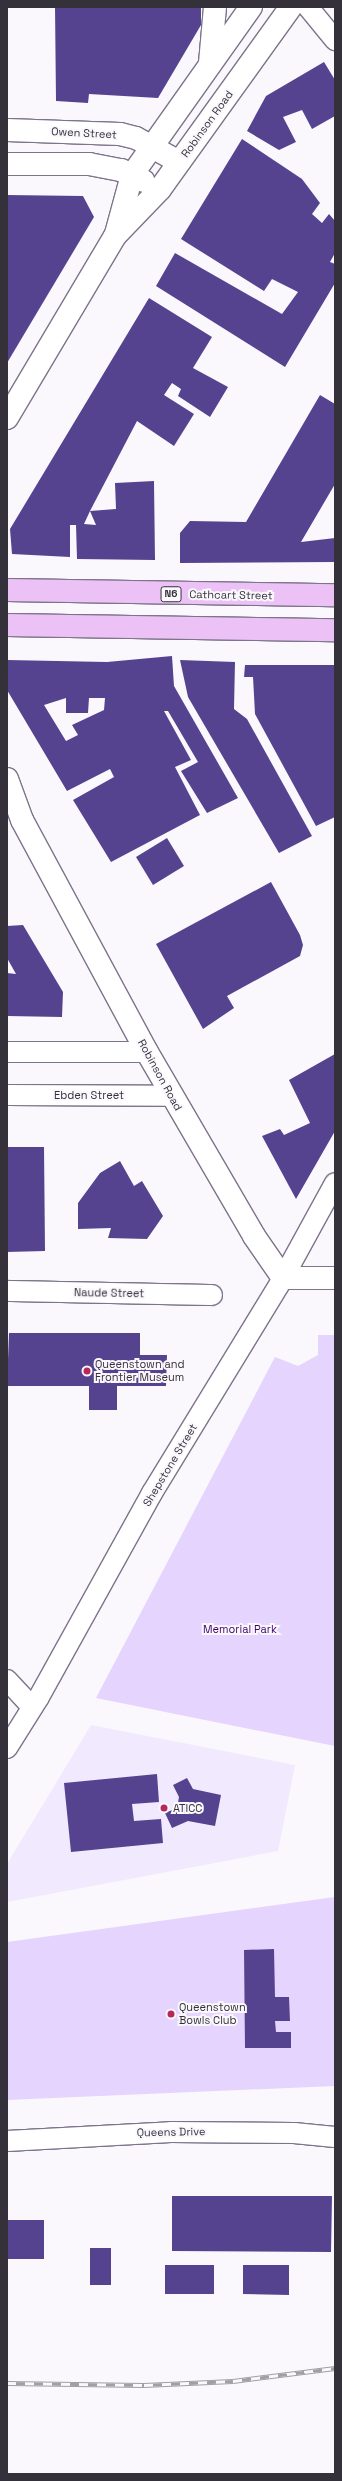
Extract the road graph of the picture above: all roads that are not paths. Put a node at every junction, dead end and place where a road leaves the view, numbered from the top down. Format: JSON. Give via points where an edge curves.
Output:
{"nodes":[{"id":1,"x":214,"y":7,"type":"edge"},
{"id":2,"x":251,"y":7,"type":"edge"},
{"id":3,"x":291,"y":7,"type":"edge"},
{"id":4,"x":308,"y":7,"type":"edge"},
{"id":5,"x":335,"y":40,"type":"edge"},
{"id":6,"x":210,"y":63,"type":"junction"},
{"id":7,"x":7,"y":130,"type":"edge"},
{"id":8,"x":151,"y":145,"type":"junction"},
{"id":9,"x":179,"y":162,"type":"junction"},
{"id":10,"x":7,"y":164,"type":"edge"},
{"id":11,"x":132,"y":175,"type":"junction"},
{"id":12,"x":160,"y":189,"type":"junction"},
{"id":13,"x":115,"y":236,"type":"junction"},
{"id":14,"x":7,"y":418,"type":"edge"},
{"id":15,"x":7,"y":590,"type":"edge"},
{"id":16,"x":335,"y":595,"type":"edge"},
{"id":17,"x":7,"y":625,"type":"edge"},
{"id":18,"x":335,"y":630,"type":"edge"},
{"id":19,"x":7,"y":779,"type":"edge"},
{"id":20,"x":7,"y":801,"type":"edge"},
{"id":21,"x":22,"y":820,"type":"junction"},
{"id":22,"x":7,"y":1052,"type":"edge"},
{"id":23,"x":147,"y":1052,"type":"junction"},
{"id":24,"x":7,"y":1095,"type":"edge"},
{"id":25,"x":172,"y":1096,"type":"junction"},
{"id":26,"x":335,"y":1183,"type":"edge"},
{"id":27,"x":283,"y":1278,"type":"junction"},
{"id":28,"x":335,"y":1278,"type":"edge"},
{"id":29,"x":7,"y":1291,"type":"edge"},
{"id":30,"x":212,"y":1294,"type":"dead end"},
{"id":31,"x":7,"y":1680,"type":"edge"},
{"id":32,"x":32,"y":1708,"type":"junction"},
{"id":33,"x":7,"y":1748,"type":"edge"},
{"id":34,"x":335,"y":2137,"type":"edge"},
{"id":35,"x":7,"y":2141,"type":"edge"}],
"edges":[{"from":1,"to":6,"type":"street"},
{"from":2,"to":6,"type":"street","name":"Robinson Road"},
{"from":3,"to":9,"type":"street","name":"Robinson Road"},
{"from":4,"to":5,"type":"street"},
{"from":6,"to":8,"type":"street","name":"Robinson Road"},
{"from":7,"to":8,"type":"street","name":"Owen Street","via":[[104,133],[136,138]]},
{"from":8,"to":9,"type":"street","name":"Owen Street"},
{"from":8,"to":11,"type":"street","name":"Robinson Road"},
{"from":9,"to":12,"type":"street","name":"Robinson Road"},
{"from":10,"to":11,"type":"street","via":[[89,164]]},
{"from":11,"to":12,"type":"street"},
{"from":11,"to":13,"type":"street","name":"Robinson Road"},
{"from":12,"to":13,"type":"street","name":"Robinson Road"},
{"from":13,"to":14,"type":"street","name":"Robinson Road"},
{"from":15,"to":16,"type":"highway","name":"Cathcart Street","number":"N6"},
{"from":17,"to":18,"type":"highway"},
{"from":19,"to":21,"type":"street","name":"Robinson Road"},
{"from":20,"to":21,"type":"street","name":"Robinson Road"},
{"from":21,"to":23,"type":"street","name":"Robinson Road"},
{"from":22,"to":23,"type":"street"},
{"from":23,"to":25,"type":"street","name":"Robinson Road"},
{"from":24,"to":25,"type":"street","name":"Ebden Street"},
{"from":25,"to":27,"type":"street","name":"Robinson Road","via":[[228,1195]]},
{"from":26,"to":27,"type":"street","name":"Shepstone Street"},
{"from":27,"to":28,"type":"street"},
{"from":27,"to":32,"type":"street","name":"Shepstone Street","via":[[152,1493]]},
{"from":29,"to":30,"type":"street","name":"Naude Street"},
{"from":31,"to":32,"type":"street"},
{"from":32,"to":33,"type":"street","name":"Shepstone Street"},
{"from":34,"to":35,"type":"street","name":"Queens Drive","via":[[294,2132],[186,2132]]}]}
